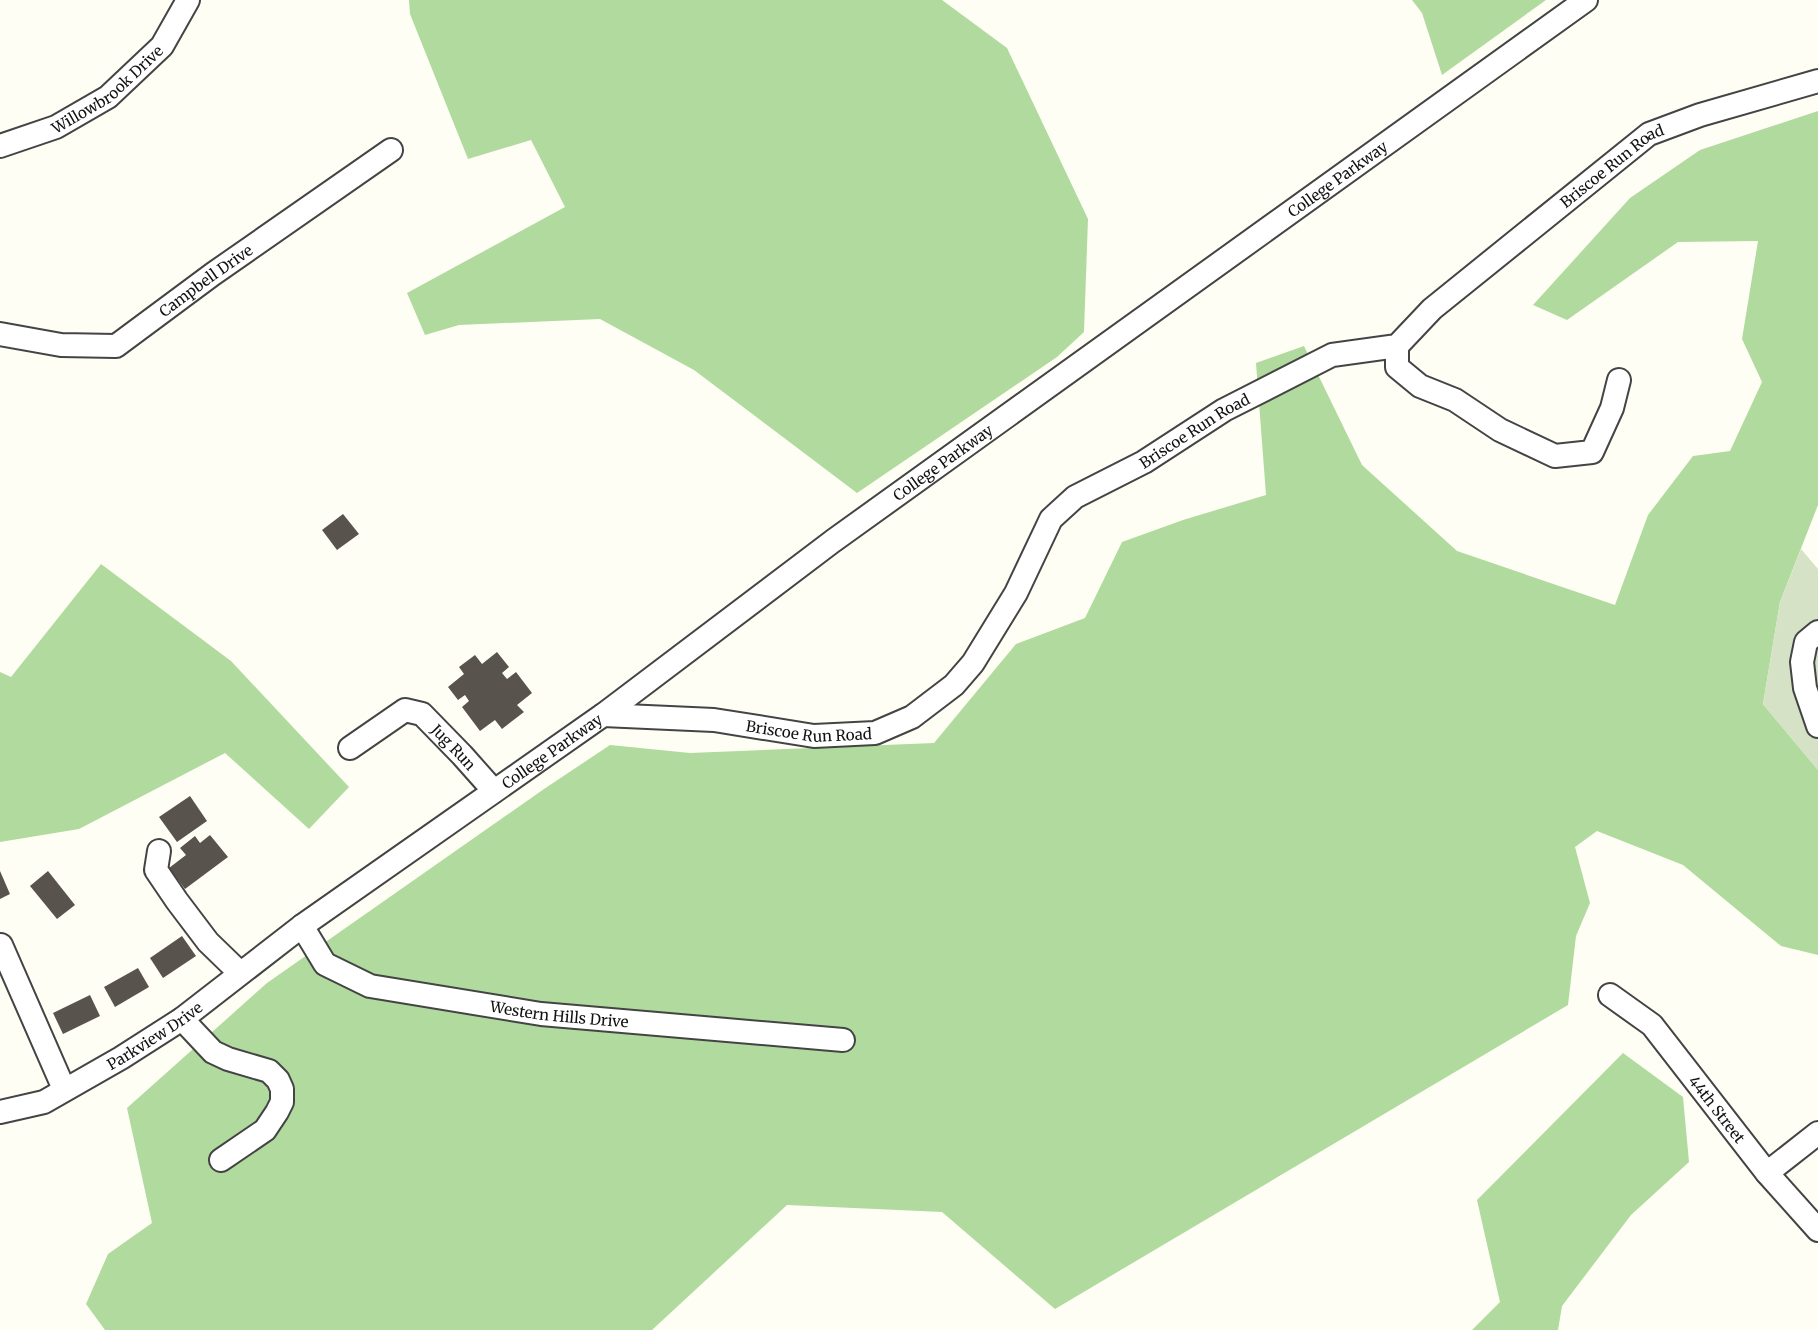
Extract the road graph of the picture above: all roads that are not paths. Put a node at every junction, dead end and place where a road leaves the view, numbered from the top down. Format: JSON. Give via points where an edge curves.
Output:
{"nodes":[{"id":1,"x":188,"y":0,"type":"edge"},
{"id":2,"x":1586,"y":0,"type":"edge"},
{"id":3,"x":1818,"y":81,"type":"edge"},
{"id":4,"x":0,"y":146,"type":"edge"},
{"id":5,"x":391,"y":150,"type":"dead end"},
{"id":6,"x":0,"y":334,"type":"edge"},
{"id":7,"x":1397,"y":346,"type":"junction"},
{"id":8,"x":1618,"y":380,"type":"dead end"},
{"id":9,"x":1818,"y":632,"type":"edge"},
{"id":10,"x":603,"y":715,"type":"junction"},
{"id":11,"x":1818,"y":726,"type":"edge"},
{"id":12,"x":350,"y":748,"type":"dead end"},
{"id":13,"x":494,"y":790,"type":"junction"},
{"id":14,"x":159,"y":850,"type":"dead end"},
{"id":15,"x":302,"y":926,"type":"junction"},
{"id":16,"x":1,"y":945,"type":"edge"},
{"id":17,"x":240,"y":973,"type":"junction"},
{"id":18,"x":1610,"y":995,"type":"dead end"},
{"id":19,"x":182,"y":1019,"type":"junction"},
{"id":20,"x":843,"y":1040,"type":"dead end"},
{"id":21,"x":64,"y":1089,"type":"junction"},
{"id":22,"x":0,"y":1112,"type":"edge"},
{"id":23,"x":1818,"y":1132,"type":"edge"},
{"id":24,"x":221,"y":1160,"type":"dead end"},
{"id":25,"x":1767,"y":1173,"type":"junction"},
{"id":26,"x":1818,"y":1230,"type":"edge"}],
"edges":[{"from":1,"to":4,"type":"street","name":"Willowbrook Drive","via":[[162,46],[108,97],[56,127]]},
{"from":2,"to":10,"type":"street","name":"College Parkway","via":[[833,541]]},
{"from":3,"to":7,"type":"street","name":"Briscoe Run Road","via":[[1648,134],[1432,309]]},
{"from":5,"to":6,"type":"street","name":"Campbell Drive","via":[[116,346],[61,345]]},
{"from":7,"to":8,"type":"street","via":[[1397,367],[1420,386],[1455,400],[1500,430],[1555,456],[1592,452],[1612,408]]},
{"from":7,"to":10,"type":"street","name":"Briscoe Run Road","via":[[1332,355],[1224,410],[1144,462],[1074,497],[1051,519],[1016,593],[973,663],[954,686],[912,717],[875,733],[814,736],[714,720]]},
{"from":9,"to":11,"type":"street","via":[[1806,642],[1802,662],[1805,688]]},
{"from":10,"to":13,"type":"street","name":"College Parkway"},
{"from":12,"to":13,"type":"street","name":"Jug Run","via":[[405,710],[422,714]]},
{"from":13,"to":15,"type":"street","name":"College Parkway"},
{"from":14,"to":17,"type":"street","via":[[156,870],[177,902],[208,942]]},
{"from":15,"to":17,"type":"street","name":"Parkview Drive"},
{"from":15,"to":20,"type":"street","name":"Western Hills Drive","via":[[326,964],[370,986],[541,1014]]},
{"from":16,"to":21,"type":"street"},
{"from":17,"to":19,"type":"street","name":"Parkview Drive"},
{"from":18,"to":25,"type":"street","name":"44th Street","via":[[1652,1025]]},
{"from":19,"to":21,"type":"street","name":"Parkview Drive"},
{"from":19,"to":24,"type":"street","via":[[213,1052],[269,1071],[282,1089],[282,1102],[265,1130]]},
{"from":21,"to":22,"type":"street","name":"Parkview Drive","via":[[44,1102]]},
{"from":23,"to":25,"type":"street"},
{"from":25,"to":26,"type":"street","name":"44th Street"}]}
